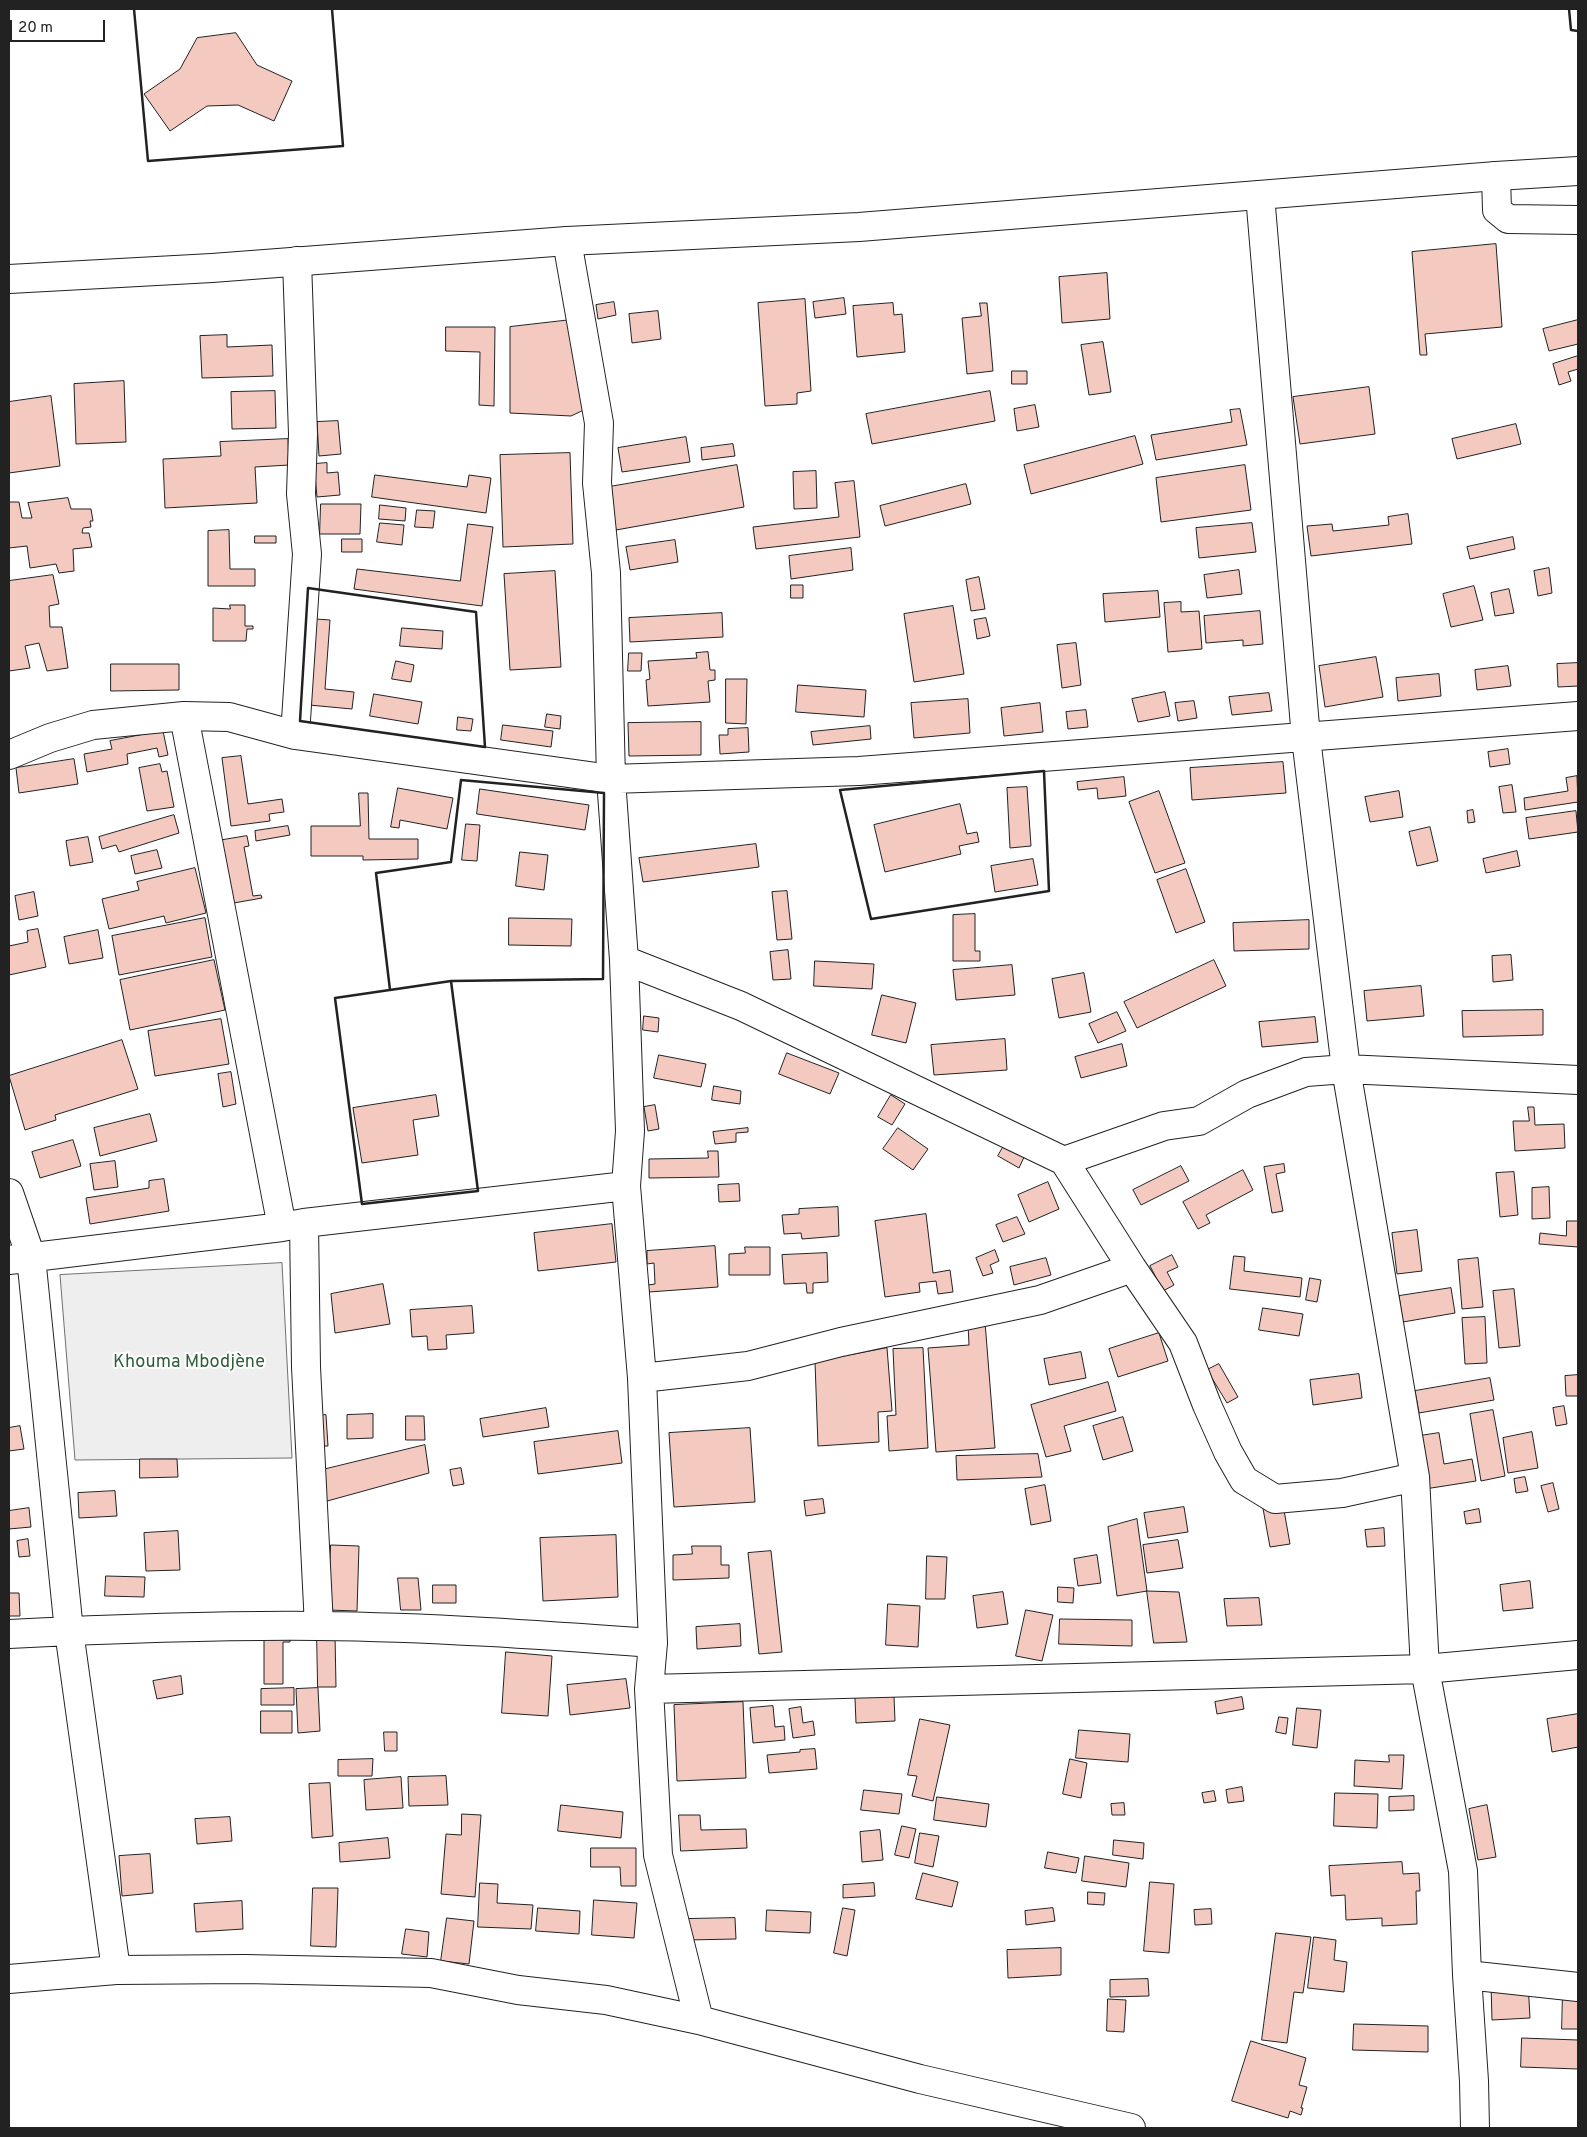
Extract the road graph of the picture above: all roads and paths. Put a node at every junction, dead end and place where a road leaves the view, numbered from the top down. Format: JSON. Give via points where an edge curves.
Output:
{"nodes":[{"id":1,"x":1578,"y":171,"type":"edge"},
{"id":2,"x":1496,"y":176,"type":"junction"},
{"id":3,"x":1260,"y":196,"type":"junction"},
{"id":4,"x":1578,"y":220,"type":"edge"},
{"id":5,"x":567,"y":242,"type":"junction"},
{"id":6,"x":297,"y":261,"type":"junction"},
{"id":7,"x":9,"y":279,"type":"edge"},
{"id":8,"x":184,"y":716,"type":"junction"},
{"id":9,"x":1578,"y":716,"type":"edge"},
{"id":10,"x":295,"y":735,"type":"junction"},
{"id":11,"x":1306,"y":738,"type":"junction"},
{"id":12,"x":9,"y":755,"type":"edge"},
{"id":13,"x":611,"y":779,"type":"junction"},
{"id":14,"x":624,"y":960,"type":"junction"},
{"id":15,"x":1346,"y":1069,"type":"junction"},
{"id":16,"x":1578,"y":1080,"type":"edge"},
{"id":17,"x":1064,"y":1161,"type":"junction"},
{"id":18,"x":626,"y":1186,"type":"junction"},
{"id":19,"x":9,"y":1193,"type":"edge"},
{"id":20,"x":293,"y":1225,"type":"junction"},
{"id":21,"x":20,"y":1259,"type":"edge"},
{"id":22,"x":1132,"y":1268,"type":"junction"},
{"id":23,"x":642,"y":1378,"type":"junction"},
{"id":24,"x":1414,"y":1477,"type":"junction"},
{"id":25,"x":319,"y":1626,"type":"junction"},
{"id":26,"x":69,"y":1631,"type":"junction"},
{"id":27,"x":9,"y":1634,"type":"edge"},
{"id":28,"x":653,"y":1643,"type":"junction"},
{"id":29,"x":1578,"y":1655,"type":"edge"},
{"id":30,"x":1425,"y":1669,"type":"junction"},
{"id":31,"x":649,"y":1689,"type":"junction"},
{"id":32,"x":116,"y":1970,"type":"junction"},
{"id":33,"x":1466,"y":1975,"type":"junction"},
{"id":34,"x":9,"y":1979,"type":"edge"},
{"id":35,"x":1578,"y":1987,"type":"edge"},
{"id":36,"x":699,"y":2020,"type":"junction"},
{"id":37,"x":1131,"y":2128,"type":"edge"},
{"id":38,"x":1475,"y":2128,"type":"edge"}],
"edges":[{"from":1,"to":2,"type":"street"},
{"from":2,"to":3,"type":"street"},
{"from":2,"to":4,"type":"street","via":[[1497,210],[1508,219]]},
{"from":3,"to":5,"type":"street","via":[[858,227]]},
{"from":3,"to":11,"type":"street"},
{"from":5,"to":6,"type":"street"},
{"from":5,"to":13,"type":"street","via":[[599,423],[597,483],[606,573]]},
{"from":6,"to":7,"type":"street"},
{"from":6,"to":10,"type":"street","via":[[303,434],[301,494],[306,554]]},
{"from":8,"to":10,"type":"street","via":[[229,717]]},
{"from":8,"to":12,"type":"street","via":[[93,726],[50,738]]},
{"from":8,"to":20,"type":"street"},
{"from":9,"to":11,"type":"street"},
{"from":10,"to":13,"type":"street"},
{"from":11,"to":13,"type":"street","via":[[859,771]]},
{"from":11,"to":15,"type":"street"},
{"from":13,"to":14,"type":"street"},
{"from":14,"to":17,"type":"street","via":[[742,1006]]},
{"from":14,"to":18,"type":"street","via":[[630,1131]]},
{"from":15,"to":16,"type":"street"},
{"from":15,"to":17,"type":"street","via":[[1306,1072],[1247,1094],[1199,1122],[1164,1126]]},
{"from":15,"to":24,"type":"street"},
{"from":17,"to":22,"type":"street"},
{"from":18,"to":20,"type":"street"},
{"from":18,"to":23,"type":"street"},
{"from":19,"to":21,"type":"street"},
{"from":20,"to":21,"type":"street"},
{"from":20,"to":25,"type":"street","via":[[306,1367]]},
{"from":21,"to":26,"type":"street"},
{"from":22,"to":23,"type":"street","via":[[1040,1300],[842,1342],[748,1366]]},
{"from":22,"to":24,"type":"street","via":[[1184,1343],[1207,1405],[1244,1480],[1275,1499],[1342,1493]]},
{"from":23,"to":28,"type":"street"},
{"from":24,"to":30,"type":"street"},
{"from":25,"to":26,"type":"street"},
{"from":25,"to":28,"type":"street","via":[[467,1631]]},
{"from":26,"to":27,"type":"street"},
{"from":26,"to":32,"type":"street"},
{"from":28,"to":31,"type":"street"},
{"from":29,"to":30,"type":"street"},
{"from":30,"to":31,"type":"street"},
{"from":30,"to":33,"type":"street","via":[[1463,1871]]},
{"from":31,"to":36,"type":"street","via":[[658,1855]]},
{"from":32,"to":34,"type":"street"},
{"from":32,"to":36,"type":"street","via":[[245,1969],[431,1974],[518,1990],[606,2000]]},
{"from":33,"to":35,"type":"street"},
{"from":33,"to":38,"type":"street"},
{"from":36,"to":37,"type":"street","via":[[920,2080]]}]}
